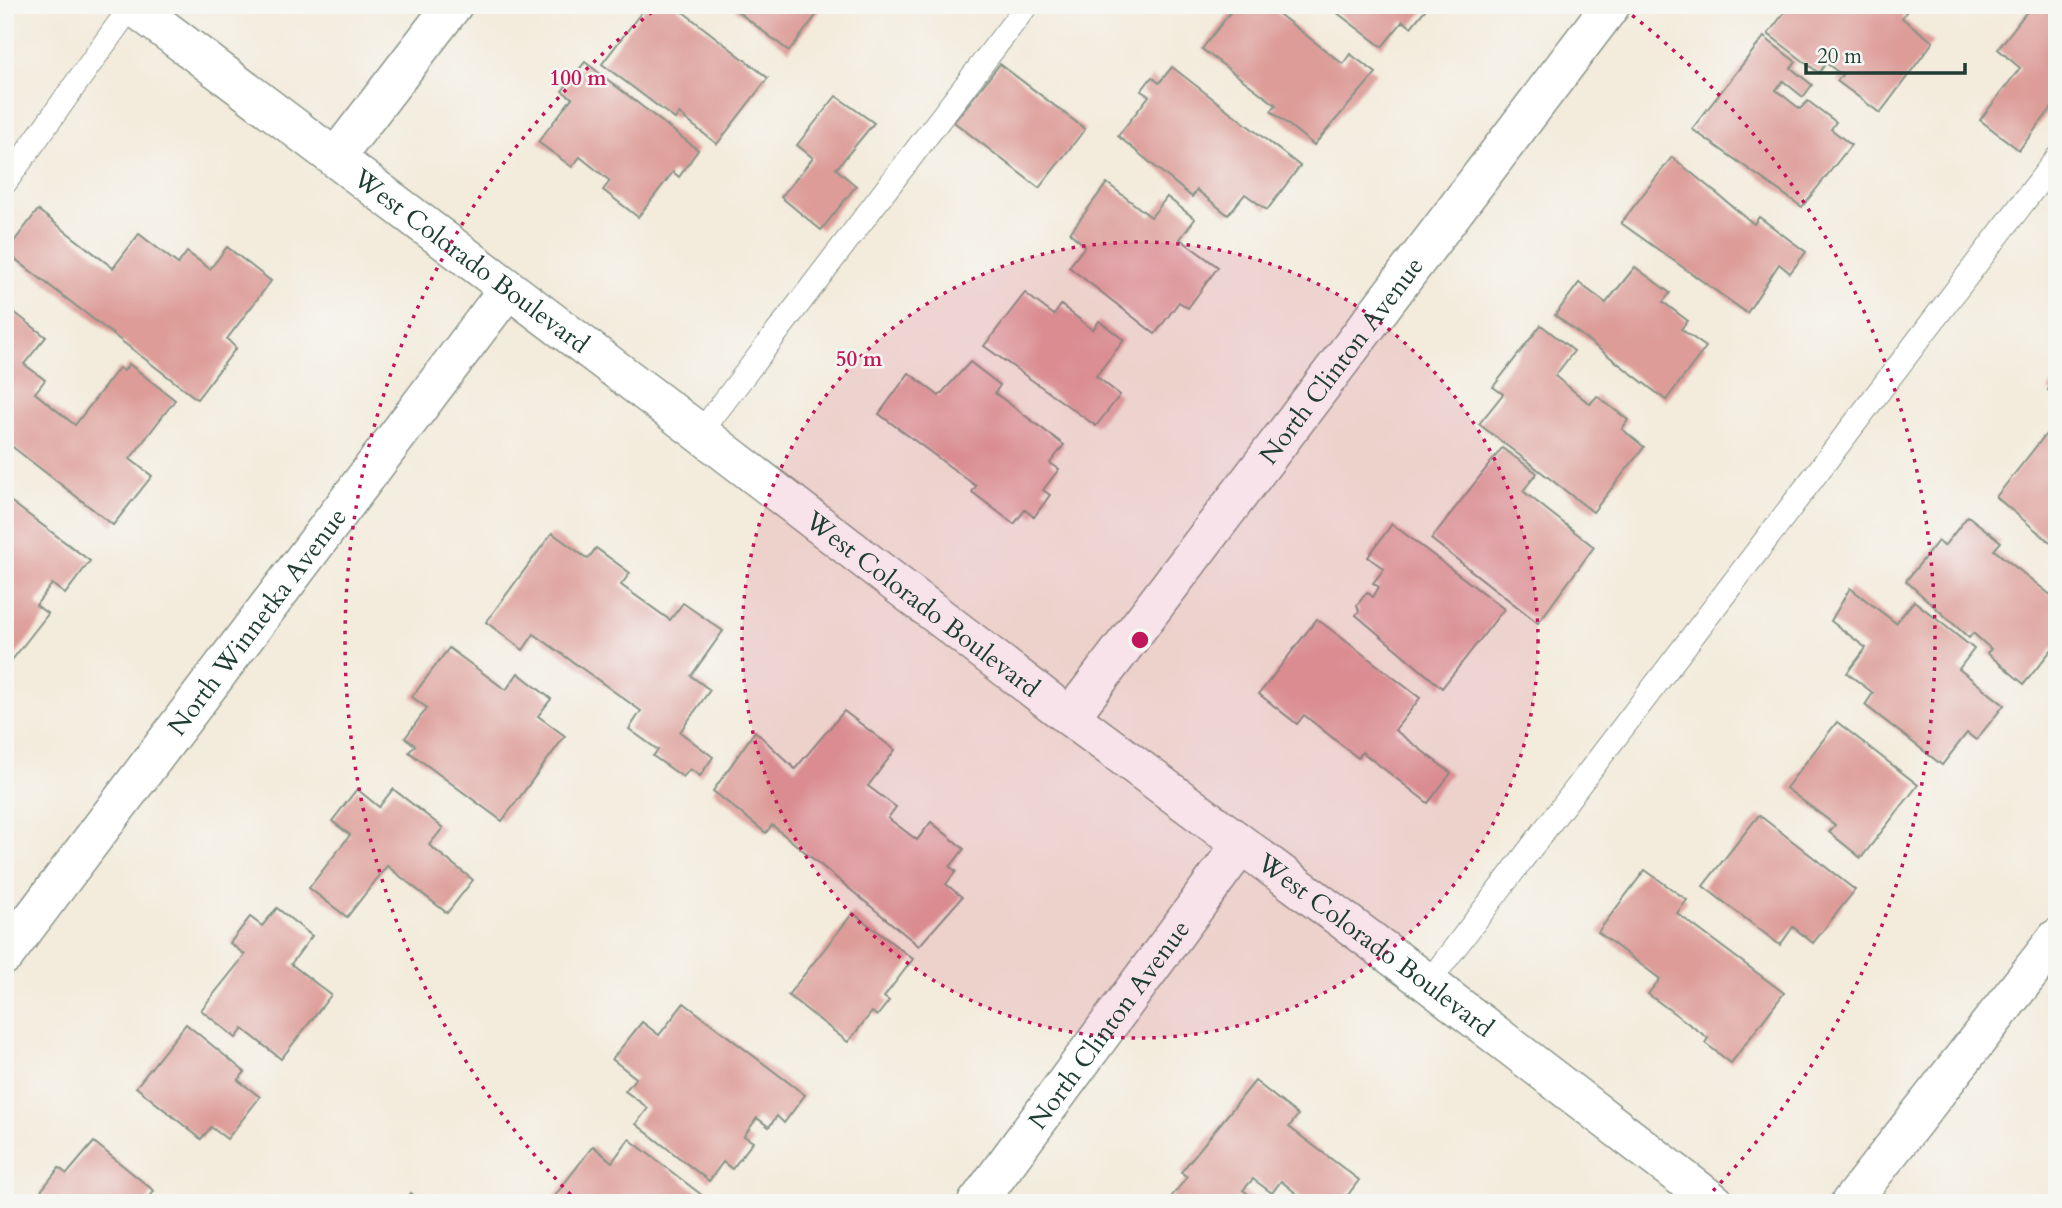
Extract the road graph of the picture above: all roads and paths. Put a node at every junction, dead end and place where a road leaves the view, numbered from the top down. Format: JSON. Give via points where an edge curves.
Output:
{"nodes":[{"id":1,"x":132,"y":5,"type":"edge"},
{"id":2,"x":453,"y":5,"type":"edge"},
{"id":3,"x":1027,"y":5,"type":"edge"},
{"id":4,"x":1611,"y":5,"type":"edge"},
{"id":5,"x":336,"y":158,"type":"junction"},
{"id":6,"x":2057,"y":158,"type":"edge"},
{"id":7,"x":5,"y":183,"type":"edge"},
{"id":8,"x":508,"y":289,"type":"junction"},
{"id":9,"x":701,"y":433,"type":"junction"},
{"id":10,"x":1070,"y":717,"type":"junction"},
{"id":11,"x":1241,"y":845,"type":"junction"},
{"id":12,"x":2057,"y":938,"type":"edge"},
{"id":13,"x":5,"y":955,"type":"edge"},
{"id":14,"x":1428,"y":983,"type":"junction"},
{"id":15,"x":978,"y":1203,"type":"edge"},
{"id":16,"x":1715,"y":1203,"type":"edge"},
{"id":17,"x":1850,"y":1203,"type":"edge"}],
"edges":[{"from":1,"to":5,"type":"street","name":"West Colorado Boulevard"},
{"from":1,"to":7,"type":"lane"},
{"from":2,"to":5,"type":"street"},
{"from":3,"to":9,"type":"lane"},
{"from":4,"to":10,"type":"street","name":"North Clinton Avenue"},
{"from":5,"to":8,"type":"street","name":"West Colorado Boulevard"},
{"from":6,"to":14,"type":"lane"},
{"from":8,"to":9,"type":"street","name":"West Colorado Boulevard"},
{"from":8,"to":13,"type":"street","name":"North Winnetka Avenue"},
{"from":9,"to":10,"type":"street","name":"West Colorado Boulevard"},
{"from":10,"to":11,"type":"street","name":"West Colorado Boulevard"},
{"from":11,"to":14,"type":"street","name":"West Colorado Boulevard"},
{"from":11,"to":15,"type":"street","name":"North Clinton Avenue"},
{"from":12,"to":17,"type":"street"},
{"from":14,"to":16,"type":"street","name":"West Colorado Boulevard"}]}
